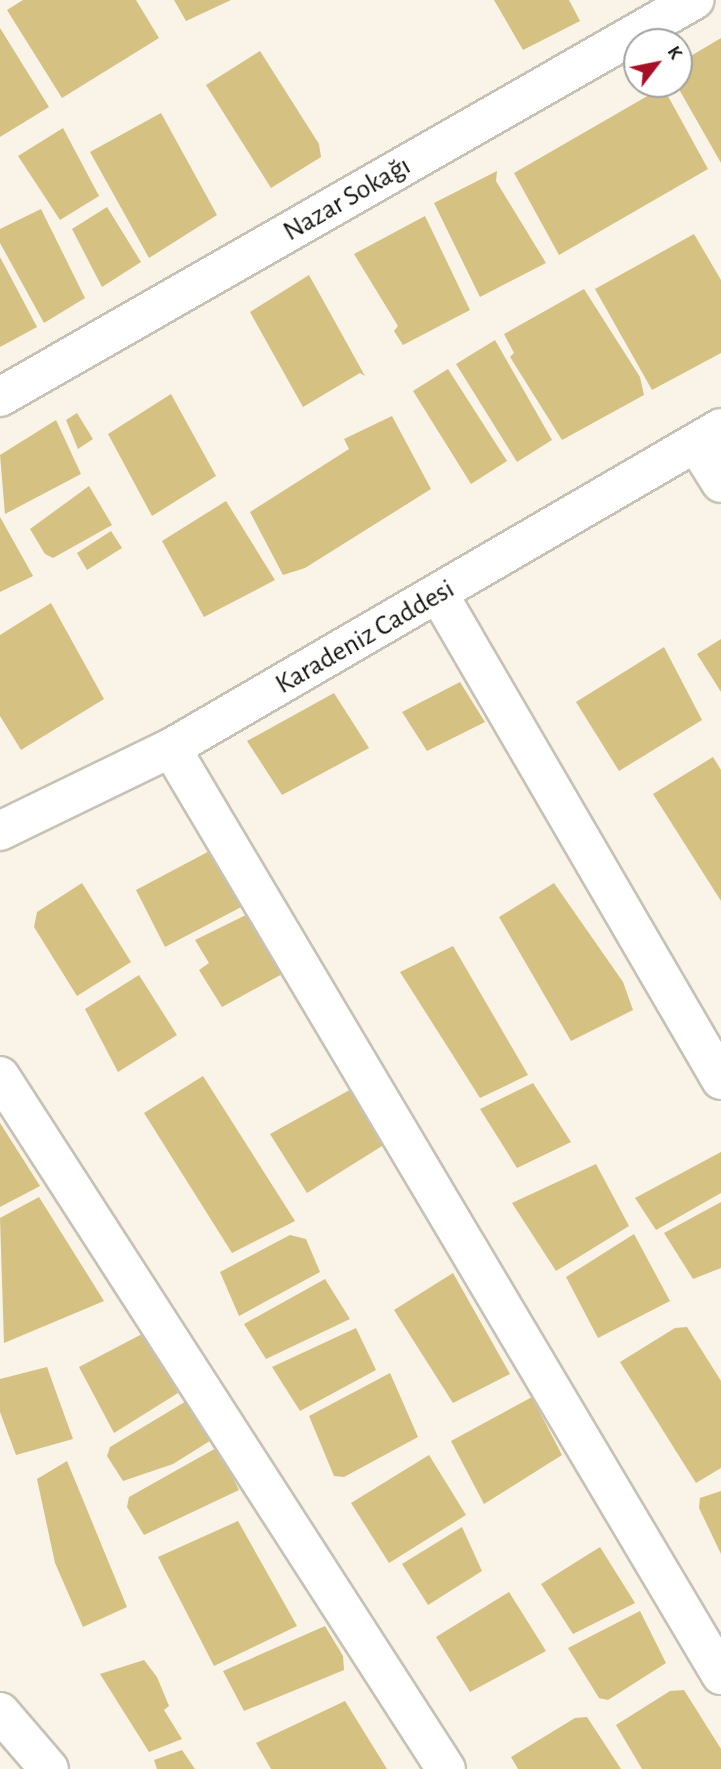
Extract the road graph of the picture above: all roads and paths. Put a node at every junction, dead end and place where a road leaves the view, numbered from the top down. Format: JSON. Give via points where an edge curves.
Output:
{"nodes":[{"id":1,"x":694,"y":0,"type":"edge"},
{"id":2,"x":0,"y":397,"type":"edge"},
{"id":3,"x":708,"y":435,"type":"edge"},
{"id":4,"x":721,"y":483,"type":"edge"},
{"id":5,"x":439,"y":595,"type":"junction"},
{"id":6,"x":171,"y":748,"type":"junction"},
{"id":7,"x":0,"y":831,"type":"edge"},
{"id":8,"x":0,"y":1076,"type":"edge"},
{"id":9,"x":721,"y":1080,"type":"edge"},
{"id":10,"x":721,"y":1675,"type":"edge"},
{"id":11,"x":0,"y":1712,"type":"edge"},
{"id":12,"x":49,"y":1769,"type":"edge"},
{"id":13,"x":446,"y":1769,"type":"edge"}],
"edges":[{"from":1,"to":2,"type":"street","name":"Nazar Sokağı"},
{"from":3,"to":4,"type":"street"},
{"from":3,"to":5,"type":"street","name":"Karadeniz Caddesi"},
{"from":5,"to":6,"type":"street","name":"Karadeniz Caddesi"},
{"from":5,"to":9,"type":"street"},
{"from":6,"to":7,"type":"street","name":"Karadeniz Caddesi"},
{"from":6,"to":10,"type":"street"},
{"from":8,"to":13,"type":"street"},
{"from":11,"to":12,"type":"street"}]}
